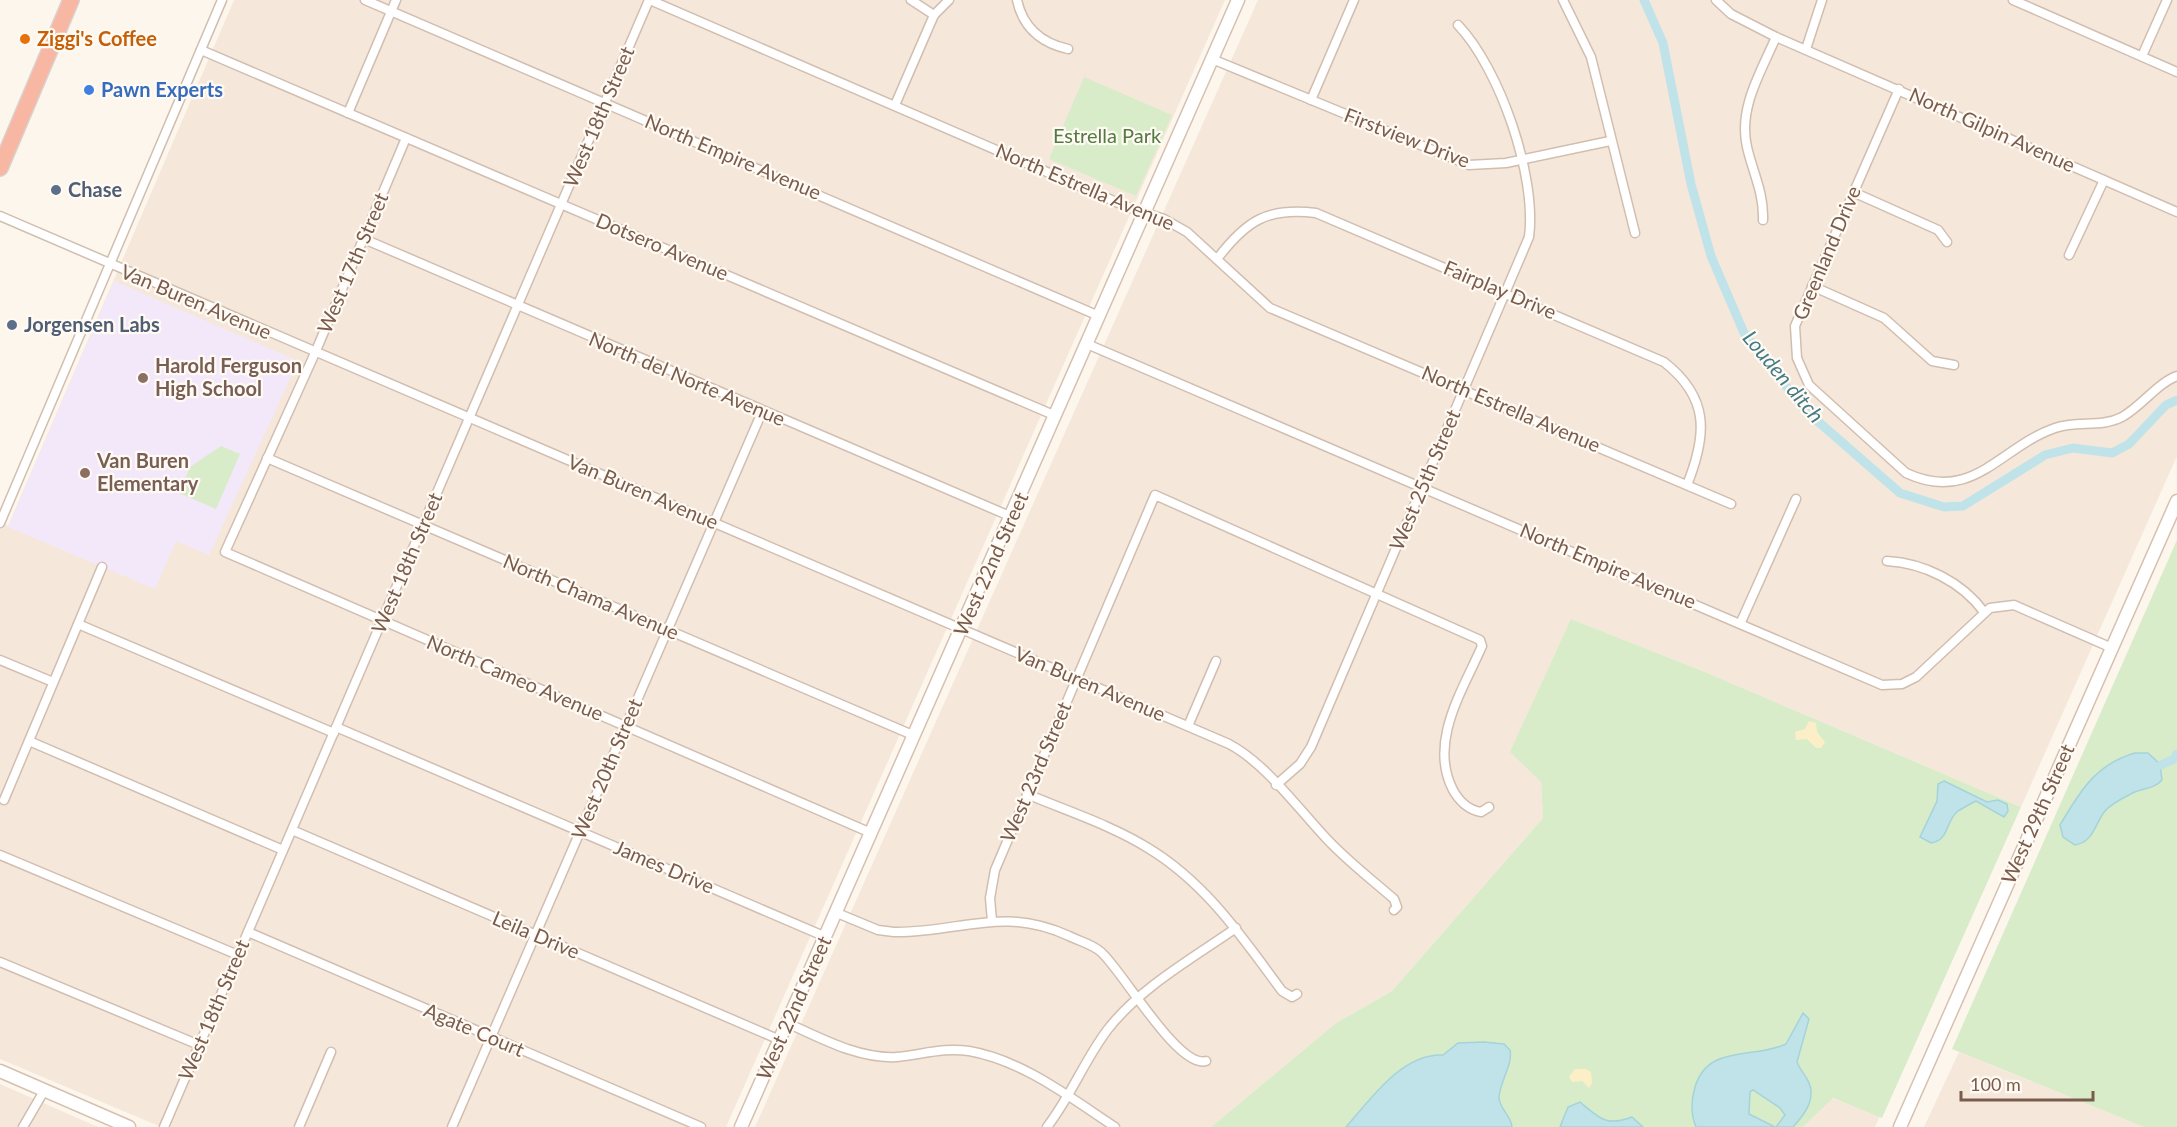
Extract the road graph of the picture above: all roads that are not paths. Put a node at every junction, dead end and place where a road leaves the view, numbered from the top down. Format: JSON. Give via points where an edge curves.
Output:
{"nodes":[{"id":1,"x":71,"y":0,"type":"edge"},
{"id":2,"x":222,"y":0,"type":"edge"},
{"id":3,"x":365,"y":0,"type":"edge"},
{"id":4,"x":396,"y":0,"type":"edge"},
{"id":5,"x":650,"y":0,"type":"edge"},
{"id":6,"x":911,"y":0,"type":"edge"},
{"id":7,"x":949,"y":0,"type":"edge"},
{"id":8,"x":1017,"y":0,"type":"edge"},
{"id":9,"x":1238,"y":0,"type":"edge"},
{"id":10,"x":1354,"y":0,"type":"edge"},
{"id":11,"x":1563,"y":0,"type":"edge"},
{"id":12,"x":1716,"y":0,"type":"edge"},
{"id":13,"x":1822,"y":0,"type":"edge"},
{"id":14,"x":2013,"y":0,"type":"edge"},
{"id":15,"x":2167,"y":0,"type":"edge"},
{"id":16,"x":391,"y":11,"type":"junction"},
{"id":17,"x":934,"y":15,"type":"junction"},
{"id":18,"x":1458,"y":25,"type":"dead end"},
{"id":19,"x":1776,"y":37,"type":"junction"},
{"id":20,"x":1068,"y":49,"type":"dead end"},
{"id":21,"x":201,"y":50,"type":"junction"},
{"id":22,"x":1806,"y":50,"type":"junction"},
{"id":23,"x":2142,"y":56,"type":"junction"},
{"id":24,"x":1212,"y":59,"type":"junction"},
{"id":25,"x":2177,"y":72,"type":"edge"},
{"id":26,"x":1899,"y":89,"type":"junction"},
{"id":27,"x":1311,"y":100,"type":"junction"},
{"id":28,"x":605,"y":102,"type":"junction"},
{"id":29,"x":895,"y":105,"type":"junction"},
{"id":30,"x":348,"y":112,"type":"junction"},
{"id":31,"x":406,"y":138,"type":"junction"},
{"id":32,"x":1610,"y":141,"type":"junction"},
{"id":33,"x":1521,"y":160,"type":"junction"},
{"id":34,"x":0,"y":168,"type":"edge"},
{"id":35,"x":2104,"y":180,"type":"junction"},
{"id":36,"x":1853,"y":192,"type":"junction"},
{"id":37,"x":562,"y":204,"type":"junction"},
{"id":38,"x":1145,"y":212,"type":"junction"},
{"id":39,"x":2177,"y":212,"type":"edge"},
{"id":40,"x":0,"y":216,"type":"edge"},
{"id":41,"x":1763,"y":220,"type":"dead end"},
{"id":42,"x":1635,"y":233,"type":"dead end"},
{"id":43,"x":364,"y":239,"type":"junction"},
{"id":44,"x":1947,"y":242,"type":"dead end"},
{"id":45,"x":2069,"y":255,"type":"dead end"},
{"id":46,"x":1217,"y":259,"type":"junction"},
{"id":47,"x":110,"y":264,"type":"junction"},
{"id":48,"x":1812,"y":286,"type":"junction"},
{"id":49,"x":1505,"y":292,"type":"junction"},
{"id":50,"x":518,"y":305,"type":"junction"},
{"id":51,"x":1100,"y":316,"type":"junction"},
{"id":52,"x":1087,"y":344,"type":"junction"},
{"id":53,"x":315,"y":353,"type":"junction"},
{"id":54,"x":1954,"y":364,"type":"dead end"},
{"id":55,"x":2177,"y":376,"type":"edge"},
{"id":56,"x":1464,"y":389,"type":"junction"},
{"id":57,"x":762,"y":412,"type":"junction"},
{"id":58,"x":1056,"y":416,"type":"junction"},
{"id":59,"x":469,"y":418,"type":"junction"},
{"id":60,"x":267,"y":458,"type":"junction"},
{"id":61,"x":1687,"y":485,"type":"junction"},
{"id":62,"x":1423,"y":487,"type":"junction"},
{"id":63,"x":1796,"y":499,"type":"dead end"},
{"id":64,"x":2177,"y":501,"type":"edge"},
{"id":65,"x":1731,"y":504,"type":"dead end"},
{"id":66,"x":1011,"y":517,"type":"junction"},
{"id":67,"x":0,"y":523,"type":"edge"},
{"id":68,"x":714,"y":523,"type":"junction"},
{"id":69,"x":423,"y":525,"type":"junction"},
{"id":70,"x":225,"y":552,"type":"joint"},
{"id":71,"x":1887,"y":561,"type":"dead end"},
{"id":72,"x":102,"y":567,"type":"dead end"},
{"id":73,"x":1376,"y":593,"type":"junction"},
{"id":74,"x":1984,"y":612,"type":"junction"},
{"id":75,"x":382,"y":621,"type":"junction"},
{"id":76,"x":1741,"y":622,"type":"junction"},
{"id":77,"x":78,"y":624,"type":"junction"},
{"id":78,"x":963,"y":629,"type":"junction"},
{"id":79,"x":668,"y":630,"type":"junction"},
{"id":80,"x":2112,"y":648,"type":"junction"},
{"id":81,"x":0,"y":660,"type":"edge"},
{"id":82,"x":1216,"y":661,"type":"dead end"},
{"id":83,"x":1076,"y":680,"type":"junction"},
{"id":84,"x":53,"y":682,"type":"junction"},
{"id":85,"x":626,"y":726,"type":"junction"},
{"id":86,"x":1188,"y":726,"type":"junction"},
{"id":87,"x":335,"y":730,"type":"junction"},
{"id":88,"x":915,"y":736,"type":"junction"},
{"id":89,"x":29,"y":741,"type":"junction"},
{"id":90,"x":1276,"y":785,"type":"junction"},
{"id":91,"x":1027,"y":794,"type":"junction"},
{"id":92,"x":4,"y":800,"type":"dead end"},
{"id":93,"x":1489,"y":807,"type":"dead end"},
{"id":94,"x":292,"y":830,"type":"junction"},
{"id":95,"x":581,"y":831,"type":"junction"},
{"id":96,"x":871,"y":833,"type":"junction"},
{"id":97,"x":283,"y":850,"type":"junction"},
{"id":98,"x":0,"y":855,"type":"edge"},
{"id":99,"x":1394,"y":910,"type":"dead end"},
{"id":100,"x":837,"y":913,"type":"junction"},
{"id":101,"x":992,"y":921,"type":"junction"},
{"id":102,"x":1236,"y":928,"type":"junction"},
{"id":103,"x":248,"y":932,"type":"junction"},
{"id":104,"x":536,"y":935,"type":"junction"},
{"id":105,"x":826,"y":937,"type":"junction"},
{"id":106,"x":238,"y":955,"type":"junction"},
{"id":107,"x":0,"y":962,"type":"edge"},
{"id":108,"x":1297,"y":994,"type":"dead end"},
{"id":109,"x":1139,"y":999,"type":"junction"},
{"id":110,"x":787,"y":1023,"type":"junction"},
{"id":111,"x":491,"y":1037,"type":"junction"},
{"id":112,"x":780,"y":1040,"type":"junction"},
{"id":113,"x":199,"y":1045,"type":"junction"},
{"id":114,"x":332,"y":1052,"type":"dead end"},
{"id":115,"x":1206,"y":1061,"type":"dead end"},
{"id":116,"x":0,"y":1071,"type":"edge"},
{"id":117,"x":44,"y":1091,"type":"junction"},
{"id":118,"x":1067,"y":1096,"type":"junction"},
{"id":119,"x":23,"y":1127,"type":"edge"},
{"id":120,"x":129,"y":1127,"type":"edge"},
{"id":121,"x":164,"y":1127,"type":"edge"},
{"id":122,"x":299,"y":1127,"type":"edge"},
{"id":123,"x":452,"y":1127,"type":"edge"},
{"id":124,"x":701,"y":1127,"type":"edge"},
{"id":125,"x":741,"y":1127,"type":"edge"},
{"id":126,"x":1047,"y":1127,"type":"edge"},
{"id":127,"x":1115,"y":1127,"type":"edge"},
{"id":128,"x":1900,"y":1127,"type":"edge"}],
"edges":[{"from":1,"to":34,"type":"highway"},
{"from":2,"to":21,"type":"street"},
{"from":3,"to":16,"type":"street","name":"North Empire Avenue"},
{"from":4,"to":16,"type":"street"},
{"from":5,"to":28,"type":"street","name":"West 18th Street"},
{"from":5,"to":29,"type":"street","name":"North Estrella Avenue"},
{"from":6,"to":17,"type":"street"},
{"from":7,"to":17,"type":"street"},
{"from":8,"to":20,"type":"street","via":[[1022,16],[1035,34],[1045,42]]},
{"from":9,"to":24,"type":"street","name":"West 22nd Street"},
{"from":10,"to":27,"type":"street"},
{"from":11,"to":32,"type":"street","via":[[1591,57]]},
{"from":12,"to":19,"type":"street","name":"North Gilpin Avenue","via":[[1742,20]]},
{"from":13,"to":22,"type":"street"},
{"from":14,"to":23,"type":"street"},
{"from":15,"to":23,"type":"street"},
{"from":16,"to":28,"type":"street","name":"North Empire Avenue"},
{"from":16,"to":30,"type":"street"},
{"from":17,"to":29,"type":"street"},
{"from":18,"to":33,"type":"street","name":"West 25th Street","via":[[1474,46],[1514,125]]},
{"from":19,"to":22,"type":"street","name":"North Gilpin Avenue"},
{"from":19,"to":41,"type":"street","via":[[1748,103],[1744,124],[1749,156],[1764,201]]},
{"from":21,"to":30,"type":"street","name":"Dotsero Avenue"},
{"from":21,"to":47,"type":"street"},
{"from":22,"to":26,"type":"street","name":"North Gilpin Avenue"},
{"from":23,"to":25,"type":"street"},
{"from":24,"to":27,"type":"street","name":"Firstview Drive"},
{"from":24,"to":38,"type":"street","name":"West 22nd Street"},
{"from":26,"to":35,"type":"street","name":"North Gilpin Avenue"},
{"from":26,"to":36,"type":"street","name":"Greenland Drive"},
{"from":27,"to":33,"type":"street","name":"Firstview Drive","via":[[1469,165]]},
{"from":28,"to":37,"type":"street","name":"West 18th Street"},
{"from":28,"to":51,"type":"street","name":"North Empire Avenue"},
{"from":29,"to":38,"type":"street","name":"North Estrella Avenue"},
{"from":30,"to":31,"type":"street","name":"Dotsero Avenue"},
{"from":31,"to":37,"type":"street","name":"Dotsero Avenue"},
{"from":31,"to":43,"type":"street","name":"West 17th Street"},
{"from":32,"to":33,"type":"street","name":"Firstview Drive"},
{"from":32,"to":42,"type":"street"},
{"from":33,"to":49,"type":"street","name":"West 25th Street","via":[[1531,212],[1529,237]]},
{"from":35,"to":39,"type":"street","name":"North Gilpin Avenue"},
{"from":35,"to":45,"type":"street"},
{"from":36,"to":44,"type":"street","via":[[1938,230]]},
{"from":36,"to":48,"type":"street","name":"Greenland Drive"},
{"from":37,"to":50,"type":"street","name":"West 18th Street"},
{"from":37,"to":58,"type":"street","name":"Dotsero Avenue"},
{"from":38,"to":46,"type":"street","name":"North Estrella Avenue","via":[[1174,223]]},
{"from":38,"to":51,"type":"street","name":"West 22nd Street"},
{"from":40,"to":47,"type":"street","name":"Van Buren Avenue"},
{"from":43,"to":50,"type":"street","name":"North del Norte Avenue"},
{"from":43,"to":53,"type":"street","name":"West 17th Street"},
{"from":46,"to":49,"type":"street","name":"Fairplay Drive","via":[[1234,237],[1255,220],[1297,211],[1330,218]]},
{"from":46,"to":56,"type":"street","name":"North Estrella Avenue","via":[[1270,308]]},
{"from":47,"to":53,"type":"street","name":"Van Buren Avenue"},
{"from":47,"to":67,"type":"street"},
{"from":48,"to":54,"type":"street","via":[[1884,318],[1932,361]]},
{"from":48,"to":55,"type":"street","name":"Greenland Drive","via":[[1794,334],[1797,358],[1809,385],[1894,463],[1917,477],[1944,482],[1976,476],[2040,433],[2063,425],[2097,424],[2123,416]]},
{"from":49,"to":56,"type":"street","name":"West 25th Street"},
{"from":49,"to":61,"type":"street","name":"Fairplay Drive","via":[[1653,356],[1675,370],[1692,392],[1702,429],[1700,450]]},
{"from":50,"to":57,"type":"street","name":"North del Norte Avenue"},
{"from":50,"to":59,"type":"street","name":"West 18th Street"},
{"from":51,"to":52,"type":"street","name":"West 22nd Street"},
{"from":52,"to":58,"type":"street","name":"West 22nd Street"},
{"from":52,"to":62,"type":"street","name":"North Empire Avenue"},
{"from":53,"to":59,"type":"street","name":"Van Buren Avenue"},
{"from":53,"to":60,"type":"street","name":"West 17th Street"},
{"from":56,"to":61,"type":"street","name":"North Estrella Avenue"},
{"from":56,"to":62,"type":"street","name":"West 25th Street"},
{"from":57,"to":66,"type":"street","name":"North del Norte Avenue"},
{"from":57,"to":68,"type":"street","name":"West 20th Street"},
{"from":58,"to":66,"type":"street","name":"West 22nd Street"},
{"from":59,"to":68,"type":"street","name":"Van Buren Avenue"},
{"from":59,"to":69,"type":"street","name":"West 18th Street"},
{"from":60,"to":69,"type":"street","name":"North Chama Avenue"},
{"from":60,"to":70,"type":"street","name":"West 17th Street"},
{"from":61,"to":65,"type":"street","name":"North Estrella Avenue"},
{"from":62,"to":73,"type":"street","name":"West 25th Street"},
{"from":62,"to":76,"type":"street","name":"North Empire Avenue"},
{"from":63,"to":76,"type":"street"},
{"from":64,"to":80,"type":"street","name":"West 29th Street"},
{"from":66,"to":78,"type":"street","name":"West 22nd Street"},
{"from":68,"to":78,"type":"street","name":"Van Buren Avenue"},
{"from":68,"to":79,"type":"street","name":"West 20th Street"},
{"from":69,"to":75,"type":"street","name":"West 18th Street"},
{"from":69,"to":79,"type":"street","name":"North Chama Avenue"},
{"from":70,"to":75,"type":"street","name":"North Cameo Avenue"},
{"from":71,"to":74,"type":"street","via":[[1909,562],[1960,586]]},
{"from":72,"to":77,"type":"street"},
{"from":73,"to":83,"type":"street","name":"West 23rd Street","via":[[1155,495]]},
{"from":73,"to":90,"type":"street","name":"West 25th Street","via":[[1311,747],[1300,764]]},
{"from":73,"to":93,"type":"street","via":[[1480,640],[1482,646],[1446,729],[1444,754],[1455,793],[1471,809],[1481,812]]},
{"from":74,"to":76,"type":"street","name":"North Empire Avenue","via":[[1923,671],[1893,686],[1865,679]]},
{"from":74,"to":80,"type":"street","via":[[2014,605]]},
{"from":75,"to":85,"type":"street","name":"North Cameo Avenue"},
{"from":75,"to":87,"type":"street","name":"West 18th Street"},
{"from":77,"to":84,"type":"street"},
{"from":77,"to":87,"type":"street","name":"James Drive"},
{"from":78,"to":83,"type":"street","name":"Van Buren Avenue"},
{"from":78,"to":88,"type":"street","name":"West 22nd Street"},
{"from":79,"to":85,"type":"street","name":"West 20th Street"},
{"from":79,"to":88,"type":"street","name":"North Chama Avenue"},
{"from":80,"to":128,"type":"street","name":"West 29th Street"},
{"from":81,"to":84,"type":"street"},
{"from":82,"to":86,"type":"street"},
{"from":83,"to":86,"type":"street","name":"Van Buren Avenue"},
{"from":83,"to":91,"type":"street","name":"West 23rd Street"},
{"from":84,"to":89,"type":"street"},
{"from":85,"to":95,"type":"street","name":"West 20th Street"},
{"from":85,"to":96,"type":"street","name":"North Cameo Avenue"},
{"from":86,"to":90,"type":"street","name":"Van Buren Avenue","via":[[1238,749]]},
{"from":87,"to":94,"type":"street","name":"West 18th Street"},
{"from":87,"to":95,"type":"street","name":"James Drive"},
{"from":88,"to":96,"type":"street","name":"West 22nd Street"},
{"from":89,"to":92,"type":"street"},
{"from":89,"to":97,"type":"street"},
{"from":90,"to":99,"type":"street","name":"Van Buren Avenue","via":[[1333,845],[1394,899]]},
{"from":91,"to":101,"type":"street","name":"West 23rd Street","via":[[993,877]]},
{"from":91,"to":102,"type":"street","via":[[1122,834],[1160,855],[1207,894]]},
{"from":94,"to":97,"type":"street","name":"West 18th Street"},
{"from":94,"to":104,"type":"street","name":"Leila Drive"},
{"from":95,"to":104,"type":"street","name":"West 20th Street"},
{"from":95,"to":105,"type":"street","name":"James Drive"},
{"from":96,"to":100,"type":"street","name":"West 22nd Street"},
{"from":97,"to":103,"type":"street","name":"West 18th Street"},
{"from":98,"to":106,"type":"street"},
{"from":100,"to":101,"type":"street","via":[[872,928],[894,932]]},
{"from":100,"to":105,"type":"street","name":"West 22nd Street"},
{"from":101,"to":109,"type":"street","via":[[1033,923],[1094,947]]},
{"from":102,"to":108,"type":"street","via":[[1282,991],[1292,997]]},
{"from":102,"to":109,"type":"street"},
{"from":103,"to":106,"type":"street","name":"West 18th Street"},
{"from":103,"to":111,"type":"street","name":"Agate Court"},
{"from":104,"to":111,"type":"street","name":"West 20th Street"},
{"from":104,"to":112,"type":"street","name":"Leila Drive"},
{"from":105,"to":110,"type":"street","name":"West 22nd Street"},
{"from":106,"to":113,"type":"street","name":"West 18th Street"},
{"from":107,"to":113,"type":"street"},
{"from":109,"to":115,"type":"street","via":[[1186,1055],[1198,1062]]},
{"from":109,"to":118,"type":"street","via":[[1104,1034]]},
{"from":110,"to":112,"type":"street","name":"West 22nd Street"},
{"from":110,"to":118,"type":"street","via":[[871,1055],[895,1057],[942,1050],[984,1054]]},
{"from":111,"to":123,"type":"street","name":"West 20th Street"},
{"from":111,"to":124,"type":"street","name":"Agate Court"},
{"from":112,"to":125,"type":"street","name":"West 22nd Street"},
{"from":113,"to":121,"type":"street","name":"West 18th Street"},
{"from":114,"to":122,"type":"street"},
{"from":116,"to":117,"type":"street"},
{"from":117,"to":119,"type":"street"},
{"from":117,"to":120,"type":"street"},
{"from":118,"to":126,"type":"street"},
{"from":118,"to":127,"type":"street"}]}
